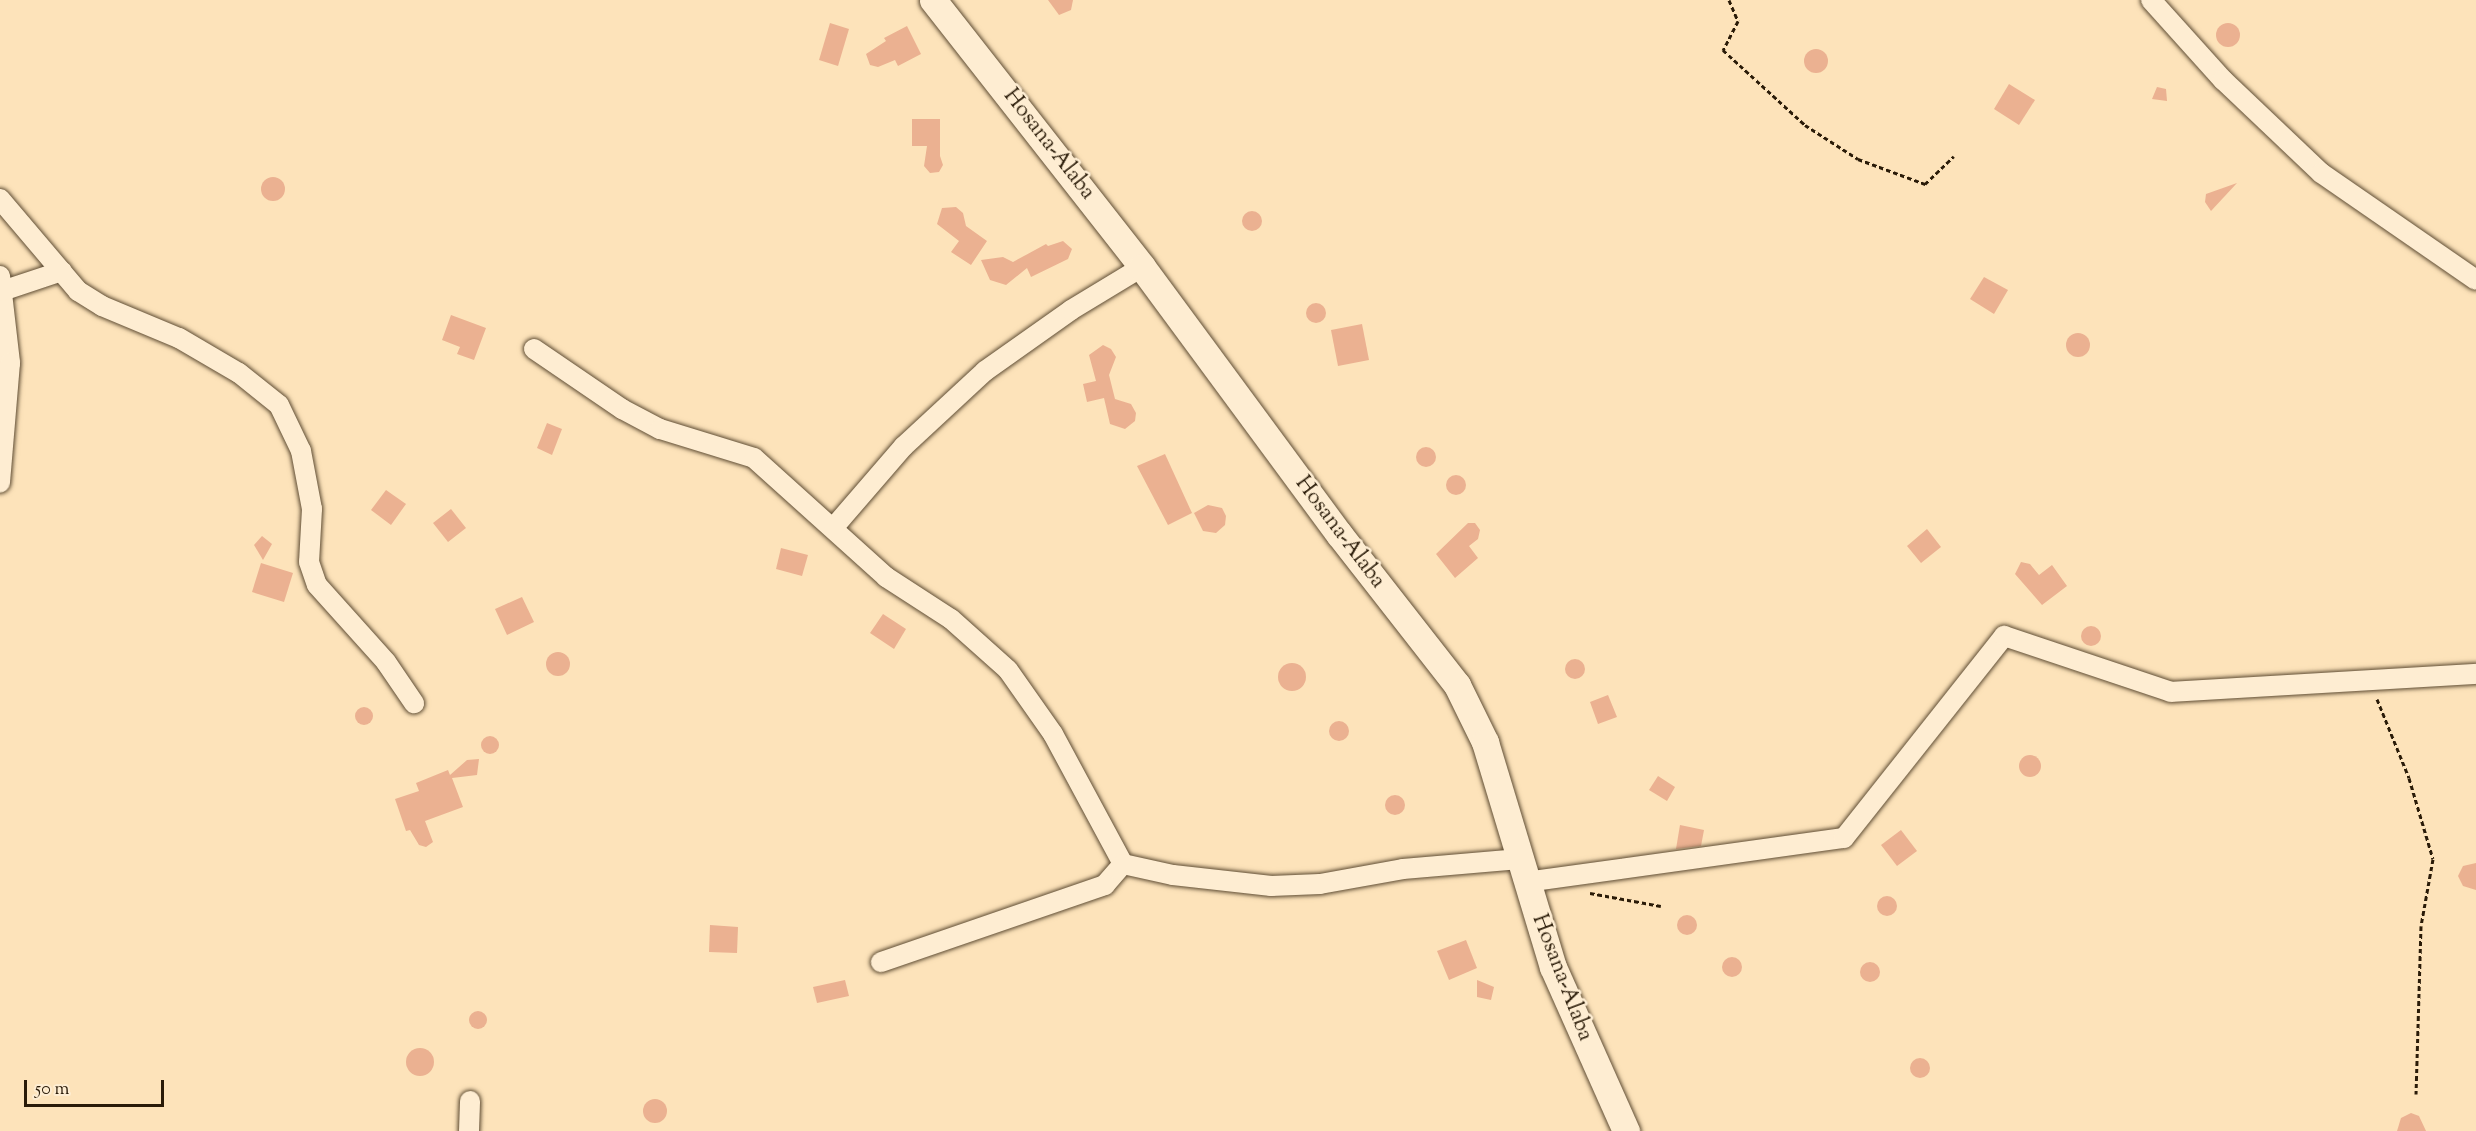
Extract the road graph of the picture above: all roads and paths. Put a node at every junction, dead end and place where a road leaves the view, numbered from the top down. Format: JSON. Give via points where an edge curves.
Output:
{"nodes":[{"id":1,"x":933,"y":0,"type":"edge"},
{"id":2,"x":1729,"y":0,"type":"edge"},
{"id":3,"x":2151,"y":0,"type":"edge"},
{"id":4,"x":1954,"y":156,"type":"dead end"},
{"id":5,"x":0,"y":199,"type":"edge"},
{"id":6,"x":1142,"y":267,"type":"junction"},
{"id":7,"x":62,"y":271,"type":"junction"},
{"id":8,"x":2476,"y":280,"type":"edge"},
{"id":9,"x":1,"y":284,"type":"edge"},
{"id":10,"x":534,"y":349,"type":"dead end"},
{"id":11,"x":0,"y":483,"type":"edge"},
{"id":12,"x":834,"y":527,"type":"junction"},
{"id":13,"x":2476,"y":674,"type":"edge"},
{"id":14,"x":2370,"y":681,"type":"junction"},
{"id":15,"x":414,"y":703,"type":"dead end"},
{"id":16,"x":1123,"y":864,"type":"junction"},
{"id":17,"x":1523,"y":871,"type":"junction"},
{"id":18,"x":1583,"y":892,"type":"dead end"},
{"id":19,"x":1661,"y":906,"type":"dead end"},
{"id":20,"x":881,"y":962,"type":"dead end"},
{"id":21,"x":2416,"y":1094,"type":"dead end"},
{"id":22,"x":470,"y":1101,"type":"dead end"},
{"id":23,"x":469,"y":1131,"type":"edge"},
{"id":24,"x":1626,"y":1131,"type":"edge"}],
"edges":[{"from":1,"to":6,"type":"main road","name":"Hosana-Alaba"},
{"from":2,"to":4,"type":"path","via":[[1738,21],[1723,50],[1805,124],[1858,159],[1925,184]]},
{"from":3,"to":8,"type":"street","via":[[2223,80],[2321,173]]},
{"from":5,"to":7,"type":"street"},
{"from":6,"to":12,"type":"street","via":[[1071,310],[986,371],[904,446]]},
{"from":6,"to":17,"type":"main road","name":"Hosana-Alaba","via":[[1339,534],[1457,685],[1485,742]]},
{"from":7,"to":9,"type":"street"},
{"from":7,"to":15,"type":"street","via":[[78,291],[94,301],[179,338],[239,373],[279,405],[301,451],[312,508],[309,562],[316,585],[386,662]]},
{"from":9,"to":11,"type":"street","via":[[10,363]]},
{"from":10,"to":12,"type":"street","via":[[622,409],[660,429],[754,458]]},
{"from":12,"to":16,"type":"street","via":[[886,577],[951,619],[1008,670],[1053,734]]},
{"from":13,"to":14,"type":"street"},
{"from":14,"to":17,"type":"street","via":[[2171,692],[2004,636],[1844,838]]},
{"from":14,"to":21,"type":"path","via":[[2409,778],[2433,859],[2421,927]]},
{"from":16,"to":17,"type":"street","via":[[1173,875],[1271,886],[1320,884],[1403,869]]},
{"from":16,"to":20,"type":"street","via":[[1105,885]]},
{"from":17,"to":24,"type":"main road","name":"Hosana-Alaba","via":[[1553,967]]},
{"from":18,"to":19,"type":"path"},
{"from":22,"to":23,"type":"street"}]}
